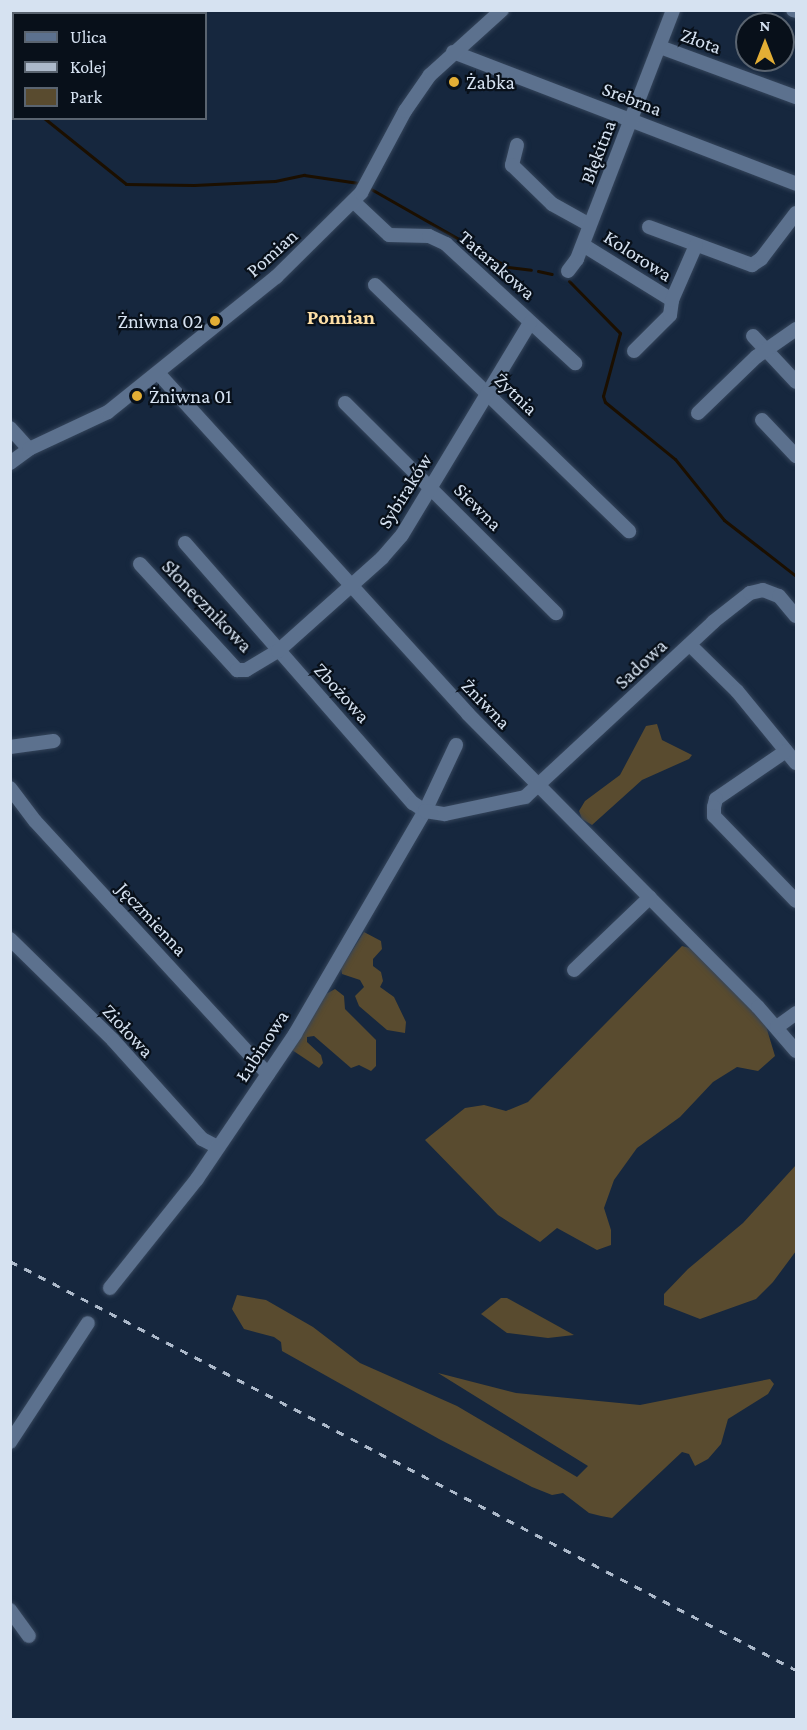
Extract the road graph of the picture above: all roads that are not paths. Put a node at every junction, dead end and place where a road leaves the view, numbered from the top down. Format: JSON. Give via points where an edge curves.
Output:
{"nodes":[{"id":1,"x":502,"y":10,"type":"edge"},
{"id":2,"x":673,"y":10,"type":"edge"},
{"id":3,"x":660,"y":47,"type":"junction"},
{"id":4,"x":453,"y":51,"type":"junction"},
{"id":5,"x":796,"y":97,"type":"edge"},
{"id":6,"x":632,"y":120,"type":"junction"},
{"id":7,"x":517,"y":145,"type":"dead end"},
{"id":8,"x":796,"y":184,"type":"edge"},
{"id":9,"x":354,"y":202,"type":"junction"},
{"id":10,"x":796,"y":213,"type":"edge"},
{"id":11,"x":591,"y":225,"type":"junction"},
{"id":12,"x":649,"y":227,"type":"dead end"},
{"id":13,"x":583,"y":245,"type":"junction"},
{"id":14,"x":696,"y":245,"type":"junction"},
{"id":15,"x":568,"y":271,"type":"dead end"},
{"id":16,"x":375,"y":285,"type":"dead end"},
{"id":17,"x":672,"y":300,"type":"junction"},
{"id":18,"x":530,"y":323,"type":"junction"},
{"id":19,"x":796,"y":328,"type":"edge"},
{"id":20,"x":753,"y":336,"type":"dead end"},
{"id":21,"x":766,"y":350,"type":"junction"},
{"id":22,"x":634,"y":351,"type":"dead end"},
{"id":23,"x":575,"y":363,"type":"dead end"},
{"id":24,"x":158,"y":373,"type":"junction"},
{"id":25,"x":796,"y":382,"type":"edge"},
{"id":26,"x":488,"y":394,"type":"junction"},
{"id":27,"x":345,"y":403,"type":"dead end"},
{"id":28,"x":698,"y":413,"type":"dead end"},
{"id":29,"x":762,"y":420,"type":"dead end"},
{"id":30,"x":10,"y":428,"type":"edge"},
{"id":31,"x":29,"y":450,"type":"junction"},
{"id":32,"x":796,"y":456,"type":"edge"},
{"id":33,"x":10,"y":463,"type":"edge"},
{"id":34,"x":431,"y":487,"type":"junction"},
{"id":35,"x":628,"y":531,"type":"dead end"},
{"id":36,"x":185,"y":543,"type":"dead end"},
{"id":37,"x":140,"y":564,"type":"dead end"},
{"id":38,"x":350,"y":585,"type":"junction"},
{"id":39,"x":556,"y":613,"type":"dead end"},
{"id":40,"x":796,"y":616,"type":"edge"},
{"id":41,"x":690,"y":645,"type":"junction"},
{"id":42,"x":278,"y":651,"type":"junction"},
{"id":43,"x":54,"y":741,"type":"dead end"},
{"id":44,"x":456,"y":745,"type":"dead end"},
{"id":45,"x":10,"y":747,"type":"edge"},
{"id":46,"x":786,"y":751,"type":"junction"},
{"id":47,"x":796,"y":763,"type":"edge"},
{"id":48,"x":538,"y":787,"type":"junction"},
{"id":49,"x":10,"y":788,"type":"edge"},
{"id":50,"x":424,"y":811,"type":"junction"},
{"id":51,"x":650,"y":897,"type":"junction"},
{"id":52,"x":796,"y":901,"type":"edge"},
{"id":53,"x":10,"y":939,"type":"edge"},
{"id":54,"x":574,"y":970,"type":"dead end"},
{"id":55,"x":796,"y":1012,"type":"edge"},
{"id":56,"x":777,"y":1027,"type":"junction"},
{"id":57,"x":796,"y":1051,"type":"edge"},
{"id":58,"x":268,"y":1074,"type":"junction"},
{"id":59,"x":218,"y":1147,"type":"junction"},
{"id":60,"x":110,"y":1288,"type":"dead end"},
{"id":61,"x":88,"y":1323,"type":"dead end"},
{"id":62,"x":10,"y":1442,"type":"edge"},
{"id":63,"x":10,"y":1610,"type":"edge"},
{"id":64,"x":29,"y":1636,"type":"dead end"}],
"edges":[{"from":1,"to":4,"type":"street","name":"Pomian"},
{"from":2,"to":3,"type":"street","name":"Błękitna"},
{"from":3,"to":5,"type":"street","name":"Złota"},
{"from":3,"to":6,"type":"street","name":"Błękitna"},
{"from":4,"to":6,"type":"street","name":"Srebrna"},
{"from":4,"to":9,"type":"street","name":"Pomian","via":[[415,96]]},
{"from":6,"to":8,"type":"street","name":"Srebrna"},
{"from":6,"to":11,"type":"street","name":"Błękitna"},
{"from":7,"to":11,"type":"street","via":[[512,165],[552,204]]},
{"from":9,"to":18,"type":"street","name":"Tatarakowa","via":[[389,235],[429,236],[446,244]]},
{"from":9,"to":24,"type":"street","name":"Pomian","via":[[276,277]]},
{"from":10,"to":14,"type":"street","via":[[752,265]]},
{"from":11,"to":13,"type":"street","name":"Błękitna"},
{"from":12,"to":14,"type":"street"},
{"from":13,"to":15,"type":"street","name":"Błękitna"},
{"from":13,"to":17,"type":"street","name":"Kolorowa"},
{"from":14,"to":17,"type":"street"},
{"from":16,"to":26,"type":"street","name":"Żytnia"},
{"from":17,"to":22,"type":"street","via":[[666,320]]},
{"from":18,"to":23,"type":"street","name":"Tatarakowa"},
{"from":18,"to":26,"type":"street","name":"Sybiraków"},
{"from":19,"to":21,"type":"street"},
{"from":20,"to":21,"type":"street"},
{"from":21,"to":25,"type":"street"},
{"from":21,"to":28,"type":"street"},
{"from":24,"to":31,"type":"street","name":"Pomian","via":[[96,419]]},
{"from":24,"to":38,"type":"street","name":"Żniwna"},
{"from":26,"to":34,"type":"street","name":"Sybiraków"},
{"from":26,"to":35,"type":"street","name":"Żytnia"},
{"from":27,"to":34,"type":"street","name":"Siewna"},
{"from":29,"to":32,"type":"street"},
{"from":30,"to":31,"type":"street"},
{"from":31,"to":33,"type":"street","name":"Pomian"},
{"from":34,"to":38,"type":"street","name":"Sybiraków","via":[[393,547]]},
{"from":34,"to":39,"type":"street","name":"Siewna"},
{"from":36,"to":42,"type":"street","name":"Zbożowa"},
{"from":37,"to":42,"type":"street","name":"Słonecznikowa","via":[[237,670],[246,670]]},
{"from":38,"to":42,"type":"street","name":"Sybiraków"},
{"from":38,"to":48,"type":"street","name":"Żniwna"},
{"from":40,"to":41,"type":"street","name":"Sadowa","via":[[779,596],[763,590],[750,593]]},
{"from":41,"to":46,"type":"street","via":[[737,692]]},
{"from":41,"to":48,"type":"street","name":"Sadowa"},
{"from":42,"to":50,"type":"street","name":"Zbożowa"},
{"from":43,"to":45,"type":"street"},
{"from":44,"to":50,"type":"street"},
{"from":46,"to":47,"type":"street"},
{"from":46,"to":52,"type":"street","via":[[717,799],[714,816]]},
{"from":48,"to":50,"type":"street","name":"Sadowa","via":[[520,799],[445,814]]},
{"from":48,"to":51,"type":"street","name":"Żniwna"},
{"from":49,"to":58,"type":"street","name":"Jęczmienna"},
{"from":50,"to":58,"type":"street","name":"Łubinowa"},
{"from":51,"to":54,"type":"street"},
{"from":51,"to":56,"type":"street","name":"Żniwna"},
{"from":53,"to":59,"type":"street","name":"Ziołowa","via":[[113,1040],[202,1139]]},
{"from":55,"to":56,"type":"street"},
{"from":56,"to":57,"type":"street","name":"Żniwna"},
{"from":58,"to":59,"type":"street","name":"Łubinowa"},
{"from":59,"to":60,"type":"street","name":"Łubinowa"},
{"from":61,"to":62,"type":"street"},
{"from":63,"to":64,"type":"street"}]}
